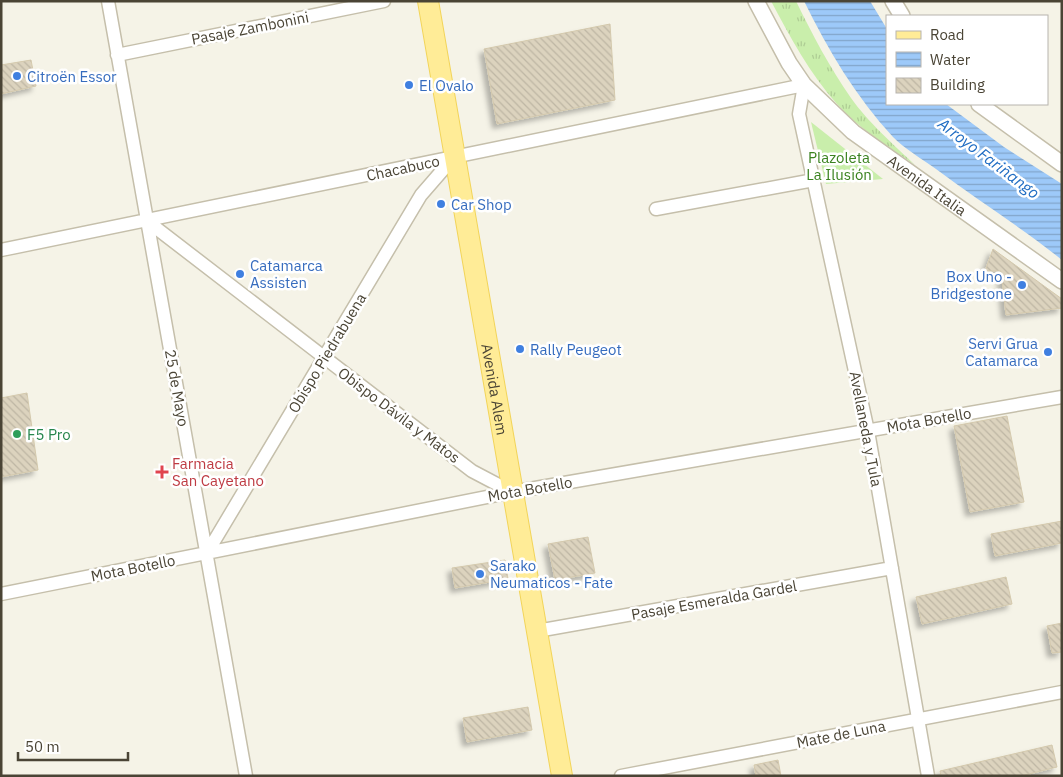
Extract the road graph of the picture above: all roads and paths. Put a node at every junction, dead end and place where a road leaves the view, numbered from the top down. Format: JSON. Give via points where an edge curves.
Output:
{"nodes":[{"id":1,"x":108,"y":1,"type":"edge"},
{"id":2,"x":384,"y":1,"type":"edge"},
{"id":3,"x":428,"y":1,"type":"edge"},
{"id":4,"x":756,"y":1,"type":"edge"},
{"id":5,"x":893,"y":1,"type":"edge"},
{"id":6,"x":901,"y":15,"type":"edge"},
{"id":7,"x":117,"y":55,"type":"junction"},
{"id":8,"x":804,"y":84,"type":"junction"},
{"id":9,"x":980,"y":105,"type":"edge"},
{"id":10,"x":454,"y":157,"type":"junction"},
{"id":11,"x":1062,"y":164,"type":"edge"},
{"id":12,"x":814,"y":180,"type":"junction"},
{"id":13,"x":656,"y":209,"type":"dead end"},
{"id":14,"x":147,"y":221,"type":"junction"},
{"id":15,"x":1,"y":250,"type":"edge"},
{"id":16,"x":1062,"y":281,"type":"edge"},
{"id":17,"x":324,"y":358,"type":"junction"},
{"id":18,"x":1062,"y":397,"type":"edge"},
{"id":19,"x":868,"y":431,"type":"junction"},
{"id":20,"x":512,"y":492,"type":"junction"},
{"id":21,"x":207,"y":553,"type":"junction"},
{"id":22,"x":892,"y":568,"type":"junction"},
{"id":23,"x":1,"y":594,"type":"edge"},
{"id":24,"x":536,"y":631,"type":"junction"},
{"id":25,"x":1062,"y":692,"type":"edge"},
{"id":26,"x":918,"y":719,"type":"junction"},
{"id":27,"x":246,"y":776,"type":"edge"},
{"id":28,"x":562,"y":776,"type":"edge"},
{"id":29,"x":621,"y":776,"type":"edge"},
{"id":30,"x":928,"y":776,"type":"edge"}],
"edges":[{"from":1,"to":7,"type":"street","name":"25 de Mayo"},
{"from":2,"to":7,"type":"street","name":"Pasaje Zambonini"},
{"from":3,"to":10,"type":"main road","name":"Avenida Alem"},
{"from":4,"to":8,"type":"street","name":"Avenida Italia"},
{"from":5,"to":6,"type":"street"},
{"from":7,"to":14,"type":"street","name":"25 de Mayo"},
{"from":8,"to":10,"type":"street","name":"Chacabuco"},
{"from":8,"to":12,"type":"street","name":"Avellaneda y Tula","via":[[799,114]]},
{"from":8,"to":16,"type":"street","name":"Avenida Italia","via":[[853,132]]},
{"from":9,"to":11,"type":"street"},
{"from":10,"to":14,"type":"street","name":"Chacabuco"},
{"from":10,"to":17,"type":"street","name":"Obispo Piedrabuena","via":[[421,195]]},
{"from":10,"to":20,"type":"main road","name":"Avenida Alem"},
{"from":12,"to":13,"type":"street"},
{"from":12,"to":19,"type":"street","name":"Avellaneda y Tula"},
{"from":14,"to":15,"type":"street","name":"Chacabuco"},
{"from":14,"to":17,"type":"street","name":"Obispo Dávila y Matos"},
{"from":14,"to":21,"type":"street","name":"25 de Mayo"},
{"from":17,"to":20,"type":"street","name":"Obispo Dávila y Matos","via":[[472,471]]},
{"from":17,"to":21,"type":"street","name":"Obispo Piedrabuena"},
{"from":18,"to":19,"type":"street","name":"Mota Botello"},
{"from":19,"to":20,"type":"street","name":"Mota Botello"},
{"from":19,"to":22,"type":"street","name":"Avellaneda y Tula"},
{"from":20,"to":21,"type":"street","name":"Mota Botello"},
{"from":20,"to":24,"type":"main road","name":"Avenida Alem"},
{"from":21,"to":23,"type":"street","name":"Mota Botello"},
{"from":21,"to":27,"type":"street","name":"25 de Mayo"},
{"from":22,"to":24,"type":"street","name":"Pasaje Esmeralda Gardel"},
{"from":22,"to":26,"type":"street","name":"Avellaneda y Tula"},
{"from":24,"to":28,"type":"main road","name":"Avenida Alem"},
{"from":25,"to":26,"type":"street","name":"Mate de Luna"},
{"from":26,"to":29,"type":"street","name":"Mate de Luna"},
{"from":26,"to":30,"type":"street","name":"Avellaneda y Tula"}]}
